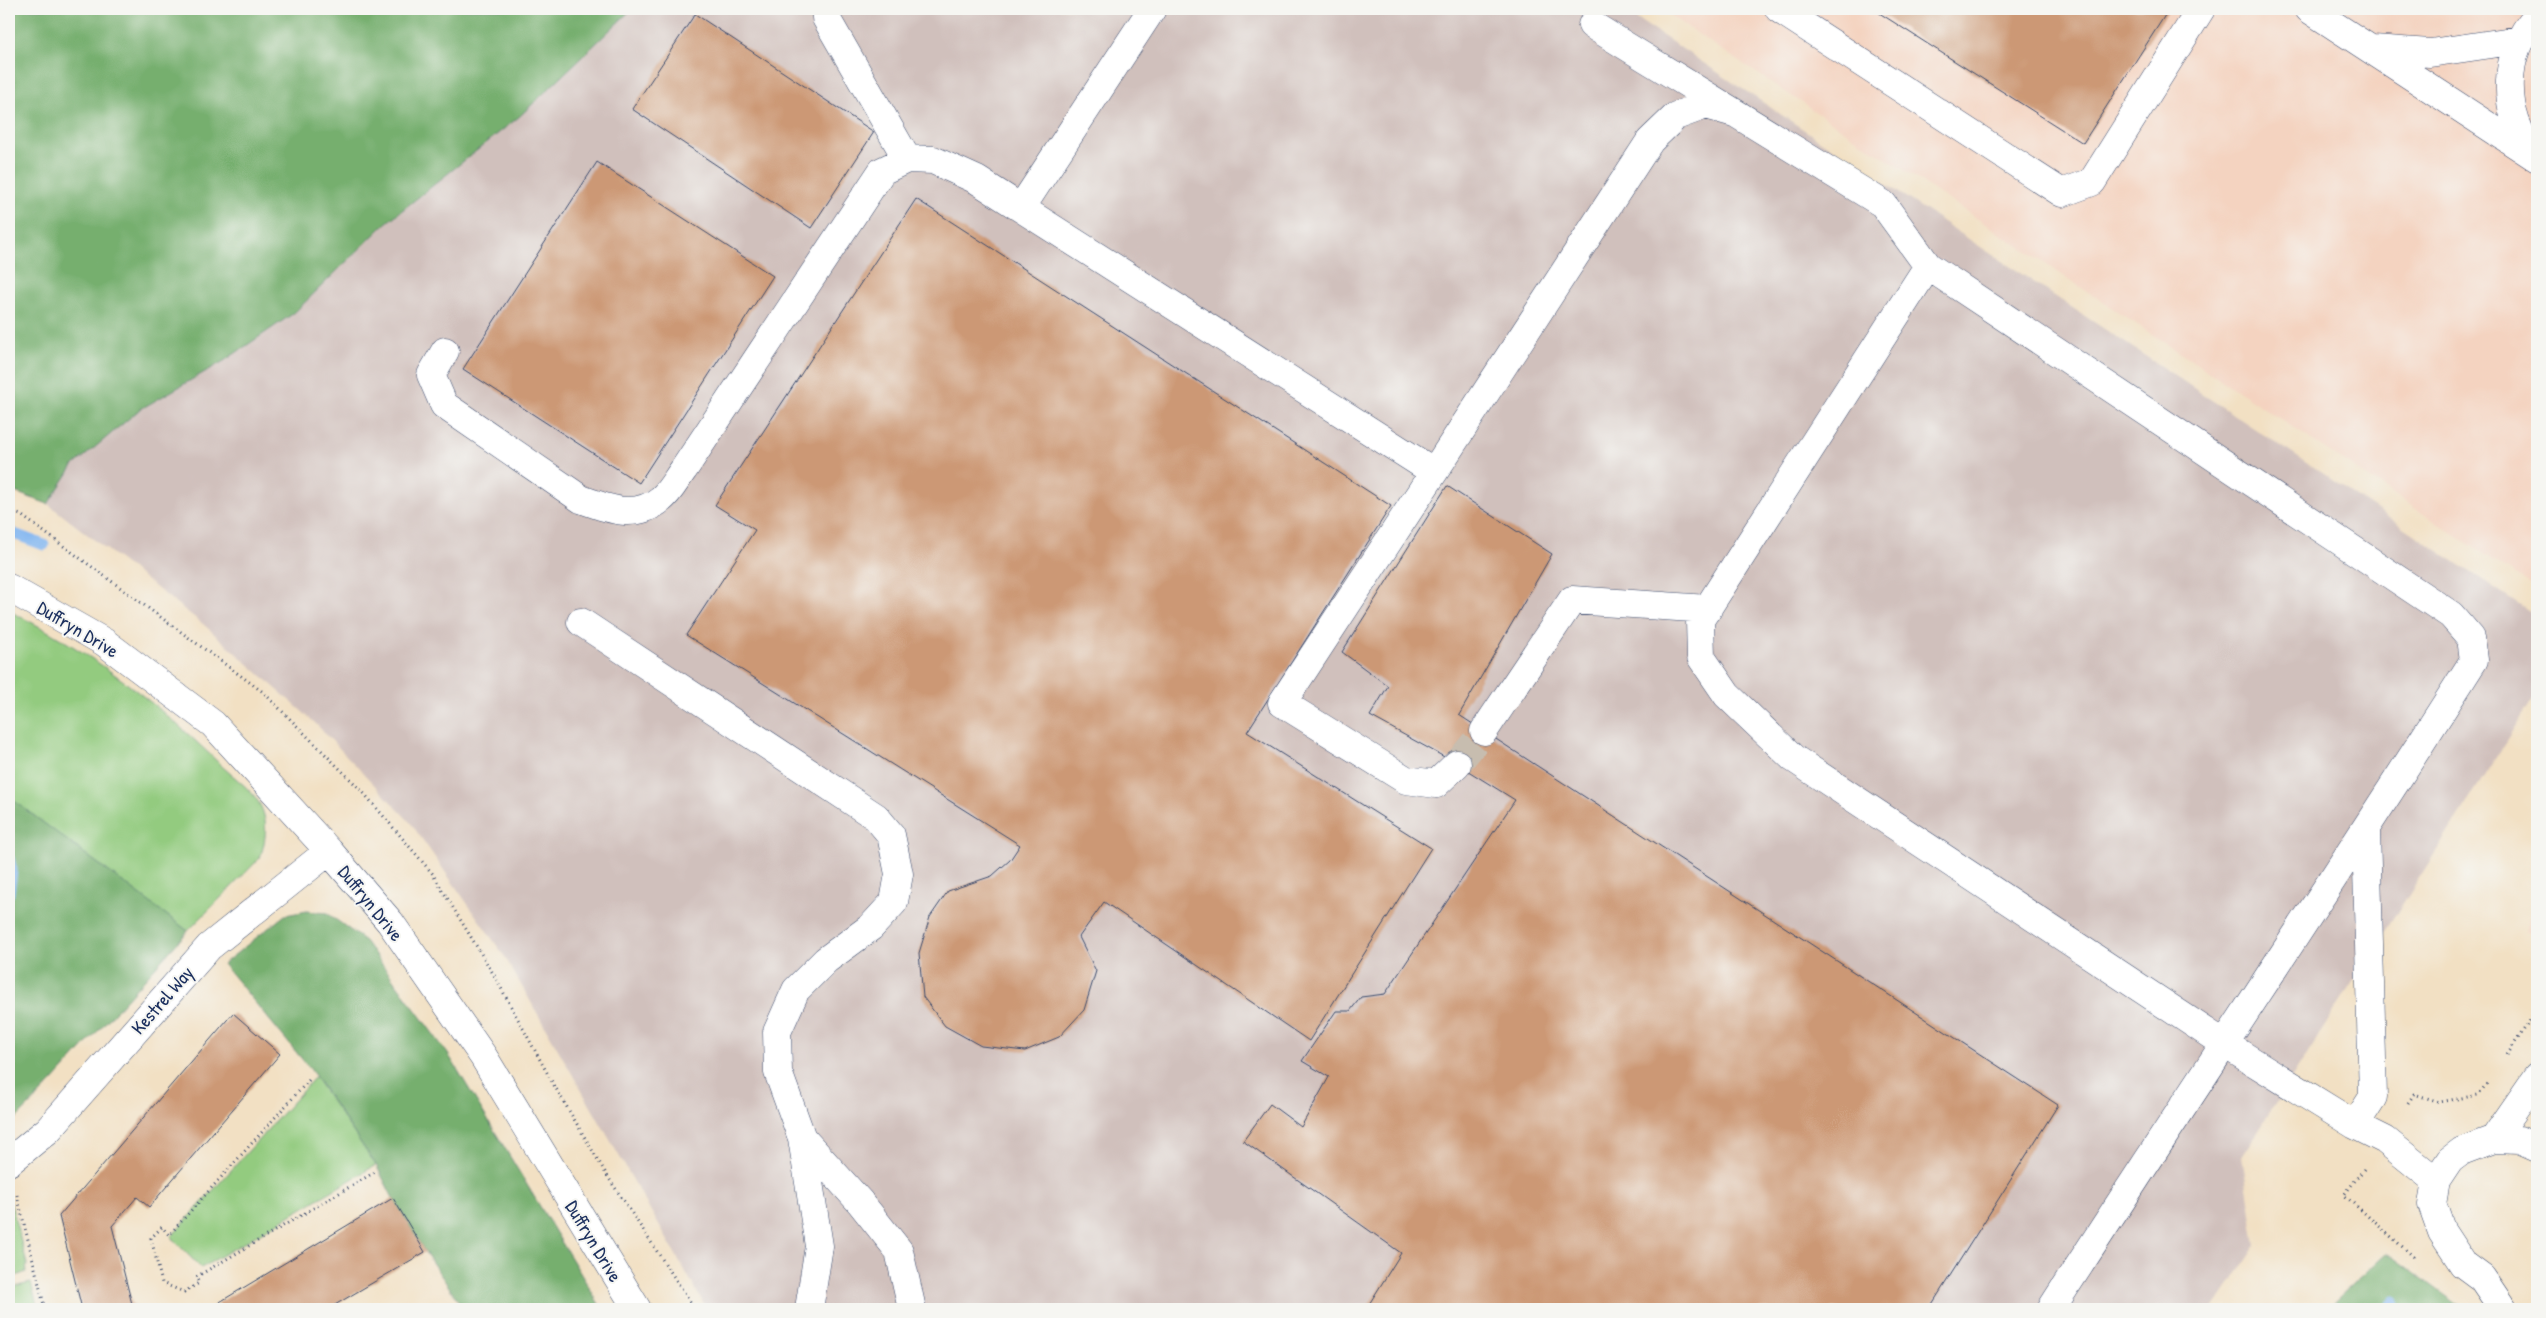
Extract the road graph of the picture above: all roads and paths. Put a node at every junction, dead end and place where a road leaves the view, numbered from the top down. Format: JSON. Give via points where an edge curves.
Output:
{"nodes":[{"id":1,"x":826,"y":9,"type":"edge"},
{"id":2,"x":1152,"y":9,"type":"edge"},
{"id":3,"x":1779,"y":9,"type":"edge"},
{"id":4,"x":2201,"y":9,"type":"edge"},
{"id":5,"x":2309,"y":9,"type":"edge"},
{"id":6,"x":2537,"y":16,"type":"edge"},
{"id":7,"x":1592,"y":25,"type":"dead end"},
{"id":8,"x":2520,"y":40,"type":"junction"},
{"id":9,"x":2369,"y":48,"type":"junction"},
{"id":10,"x":1740,"y":114,"type":"junction"},
{"id":11,"x":2537,"y":157,"type":"edge"},
{"id":12,"x":907,"y":159,"type":"junction"},
{"id":13,"x":1021,"y":208,"type":"junction"},
{"id":14,"x":1928,"y":266,"type":"junction"},
{"id":15,"x":446,"y":351,"type":"dead end"},
{"id":16,"x":1434,"y":472,"type":"junction"},
{"id":17,"x":9,"y":588,"type":"edge"},
{"id":18,"x":1708,"y":609,"type":"junction"},
{"id":19,"x":581,"y":622,"type":"dead end"},
{"id":20,"x":1484,"y":731,"type":"tunnel mouth"},
{"id":21,"x":1457,"y":764,"type":"tunnel mouth"},
{"id":22,"x":2366,"y":829,"type":"junction"},
{"id":23,"x":329,"y":851,"type":"junction"},
{"id":24,"x":2223,"y":1043,"type":"junction"},
{"id":25,"x":2537,"y":1077,"type":"edge"},
{"id":26,"x":309,"y":1080,"type":"dead end"},
{"id":27,"x":2355,"y":1125,"type":"junction"},
{"id":28,"x":802,"y":1138,"type":"junction"},
{"id":29,"x":2494,"y":1138,"type":"junction"},
{"id":30,"x":2537,"y":1148,"type":"edge"},
{"id":31,"x":9,"y":1162,"type":"edge"},
{"id":32,"x":375,"y":1172,"type":"dead end"},
{"id":33,"x":2436,"y":1181,"type":"junction"},
{"id":34,"x":16,"y":1190,"type":"dead end"},
{"id":35,"x":45,"y":1309,"type":"edge"},
{"id":36,"x":636,"y":1309,"type":"edge"},
{"id":37,"x":809,"y":1309,"type":"edge"},
{"id":38,"x":912,"y":1309,"type":"edge"},
{"id":39,"x":2051,"y":1309,"type":"edge"},
{"id":40,"x":2503,"y":1309,"type":"edge"}],
"edges":[{"from":1,"to":12,"type":"street","via":[[826,18]]},
{"from":2,"to":13,"type":"street"},
{"from":3,"to":4,"type":"street","via":[[2062,193],[2092,182]]},
{"from":5,"to":9,"type":"street"},
{"from":6,"to":8,"type":"street"},
{"from":7,"to":10,"type":"street"},
{"from":8,"to":9,"type":"street","via":[[2430,53]]},
{"from":8,"to":11,"type":"street","via":[[2513,59],[2510,98],[2520,132]]},
{"from":9,"to":11,"type":"street"},
{"from":10,"to":14,"type":"street","via":[[1883,204]]},
{"from":10,"to":16,"type":"street","via":[[1706,105],[1676,116],[1650,141]]},
{"from":12,"to":13,"type":"street","via":[[933,160],[977,180]]},
{"from":12,"to":15,"type":"street","via":[[882,170],[684,469],[662,499],[638,512],[605,508],[581,499],[444,406],[430,375]]},
{"from":13,"to":16,"type":"street"},
{"from":14,"to":18,"type":"street"},
{"from":14,"to":22,"type":"street","via":[[2451,615],[2471,638],[2474,660]]},
{"from":16,"to":21,"type":"street","via":[[1282,703],[1406,780],[1436,784]]},
{"from":17,"to":23,"type":"street","name":"Duffryn Drive","via":[[104,642],[213,724]]},
{"from":18,"to":20,"type":"street","via":[[1572,600]]},
{"from":18,"to":24,"type":"street","via":[[1700,620],[1701,657],[1727,695],[1793,758]]},
{"from":19,"to":28,"type":"street","via":[[876,817],[891,836],[899,874],[894,902],[870,927],[826,960],[796,990],[778,1032],[778,1072]]},
{"from":22,"to":24,"type":"street"},
{"from":22,"to":27,"type":"street","via":[[2373,1097]]},
{"from":23,"to":31,"type":"street","name":"Kestrel Way","via":[[209,947],[48,1130]]},
{"from":23,"to":36,"type":"street","name":"Duffryn Drive","via":[[390,922],[483,1056]]},
{"from":24,"to":27,"type":"street"},
{"from":24,"to":39,"type":"street"},
{"from":25,"to":29,"type":"street"},
{"from":26,"to":32,"type":"path","via":[[170,1235],[162,1227],[151,1238],[162,1283],[184,1292],[199,1283],[196,1277]]},
{"from":27,"to":33,"type":"street","via":[[2385,1140]]},
{"from":28,"to":37,"type":"street","via":[[819,1246]]},
{"from":28,"to":38,"type":"street","via":[[898,1250]]},
{"from":29,"to":30,"type":"street","via":[[2519,1140]]},
{"from":29,"to":33,"type":"street","via":[[2462,1151],[2450,1160]]},
{"from":33,"to":40,"type":"street","via":[[2432,1204],[2442,1232],[2463,1264],[2482,1278]]},
{"from":34,"to":35,"type":"path"}]}
